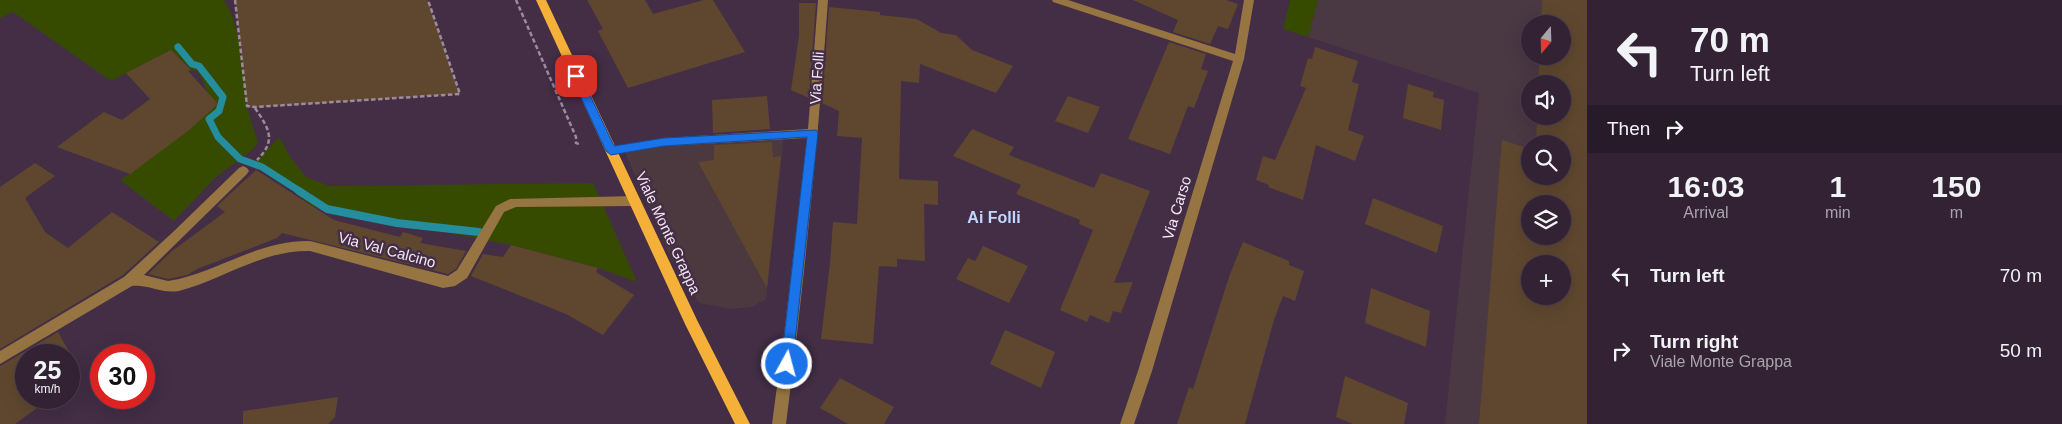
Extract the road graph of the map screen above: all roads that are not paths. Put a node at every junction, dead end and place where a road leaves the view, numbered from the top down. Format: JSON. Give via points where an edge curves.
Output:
{"nodes":[{"id":1,"x":541,"y":0,"type":"edge"},
{"id":2,"x":823,"y":0,"type":"edge"},
{"id":3,"x":1058,"y":0,"type":"edge"},
{"id":4,"x":1249,"y":0,"type":"edge"},
{"id":5,"x":1239,"y":59,"type":"junction"},
{"id":6,"x":813,"y":133,"type":"junction"},
{"id":7,"x":611,"y":151,"type":"junction"},
{"id":8,"x":243,"y":171,"type":"dead end"},
{"id":9,"x":634,"y":200,"type":"junction"},
{"id":10,"x":129,"y":281,"type":"junction"},
{"id":11,"x":0,"y":358,"type":"edge"},
{"id":12,"x":743,"y":424,"type":"edge"},
{"id":13,"x":779,"y":424,"type":"edge"},
{"id":14,"x":1127,"y":424,"type":"edge"}],
"edges":[{"from":1,"to":7,"type":"main road","name":"Viale Monte Grappa"},
{"from":2,"to":6,"type":"street","name":"Via Folli"},
{"from":3,"to":5,"type":"street"},
{"from":4,"to":5,"type":"street","name":"Via Carso"},
{"from":5,"to":14,"type":"street","name":"Via Carso"},
{"from":6,"to":7,"type":"street","via":[[664,142]]},
{"from":6,"to":13,"type":"street","name":"Via Folli"},
{"from":7,"to":9,"type":"main road","name":"Viale Monte Grappa"},
{"from":8,"to":10,"type":"street"},
{"from":9,"to":10,"type":"street","name":"Via Val Calcino","via":[[514,202],[506,205],[500,209],[462,274],[450,282],[296,245],[254,255],[192,282],[173,286],[143,279]]},
{"from":9,"to":12,"type":"main road","name":"Viale Monte Grappa"},
{"from":10,"to":11,"type":"street"}]}
